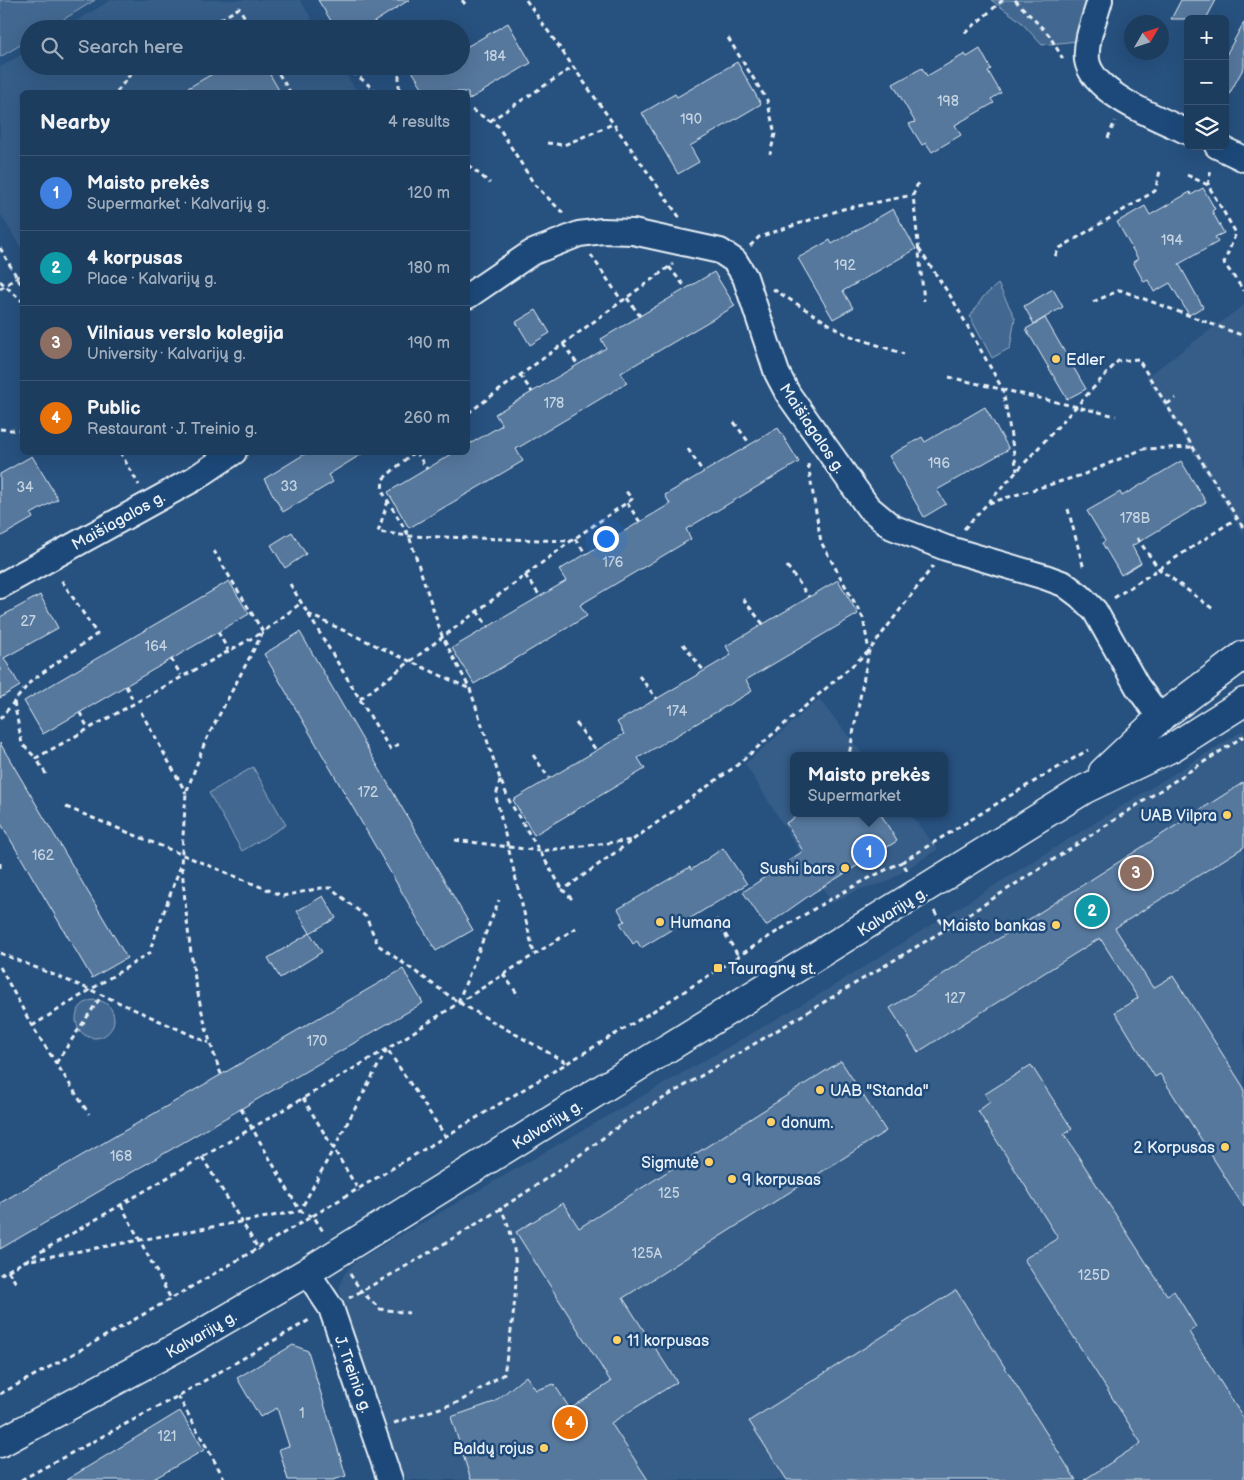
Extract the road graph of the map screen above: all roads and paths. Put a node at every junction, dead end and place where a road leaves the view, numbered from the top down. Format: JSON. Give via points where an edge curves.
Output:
{"nodes":[{"id":1,"x":462,"y":0,"type":"edge"},
{"id":2,"x":526,"y":0,"type":"edge"},
{"id":3,"x":1003,"y":0,"type":"edge"},
{"id":4,"x":1100,"y":0,"type":"edge"},
{"id":5,"x":465,"y":4,"type":"dead end"},
{"id":6,"x":220,"y":20,"type":"edge"},
{"id":7,"x":247,"y":20,"type":"edge"},
{"id":8,"x":965,"y":33,"type":"dead end"},
{"id":9,"x":728,"y":38,"type":"dead end"},
{"id":10,"x":573,"y":67,"type":"junction"},
{"id":11,"x":130,"y":75,"type":"edge"},
{"id":12,"x":280,"y":75,"type":"edge"},
{"id":13,"x":357,"y":75,"type":"edge"},
{"id":14,"x":399,"y":75,"type":"edge"},
{"id":15,"x":118,"y":90,"type":"edge"},
{"id":16,"x":289,"y":90,"type":"edge"},
{"id":17,"x":375,"y":90,"type":"edge"},
{"id":18,"x":399,"y":90,"type":"edge"},
{"id":19,"x":472,"y":110,"type":"dead end"},
{"id":20,"x":490,"y":121,"type":"junction"},
{"id":21,"x":613,"y":124,"type":"junction"},
{"id":22,"x":1184,"y":130,"type":"edge"},
{"id":23,"x":508,"y":142,"type":"dead end"},
{"id":24,"x":548,"y":143,"type":"dead end"},
{"id":25,"x":770,"y":154,"type":"dead end"},
{"id":26,"x":1215,"y":154,"type":"edge"},
{"id":27,"x":1244,"y":159,"type":"edge"},
{"id":28,"x":470,"y":167,"type":"edge"},
{"id":29,"x":1160,"y":171,"type":"dead end"},
{"id":30,"x":1187,"y":175,"type":"dead end"},
{"id":31,"x":490,"y":183,"type":"dead end"},
{"id":32,"x":918,"y":183,"type":"dead end"},
{"id":33,"x":1208,"y":185,"type":"junction"},
{"id":34,"x":913,"y":195,"type":"junction"},
{"id":35,"x":699,"y":245,"type":"junction"},
{"id":36,"x":0,"y":248,"type":"edge"},
{"id":37,"x":918,"y":249,"type":"junction"},
{"id":38,"x":1055,"y":256,"type":"dead end"},
{"id":39,"x":669,"y":267,"type":"junction"},
{"id":40,"x":740,"y":269,"type":"junction"},
{"id":41,"x":20,"y":275,"type":"edge"},
{"id":42,"x":17,"y":277,"type":"junction"},
{"id":43,"x":0,"y":281,"type":"edge"},
{"id":44,"x":20,"y":282,"type":"edge"},
{"id":45,"x":5,"y":286,"type":"junction"},
{"id":46,"x":686,"y":288,"type":"dead end"},
{"id":47,"x":0,"y":289,"type":"edge"},
{"id":48,"x":1244,"y":291,"type":"edge"},
{"id":49,"x":470,"y":295,"type":"edge"},
{"id":50,"x":627,"y":298,"type":"junction"},
{"id":51,"x":20,"y":300,"type":"edge"},
{"id":52,"x":924,"y":301,"type":"dead end"},
{"id":53,"x":1093,"y":302,"type":"dead end"},
{"id":54,"x":640,"y":316,"type":"dead end"},
{"id":55,"x":1244,"y":336,"type":"edge"},
{"id":56,"x":563,"y":344,"type":"junction"},
{"id":57,"x":904,"y":354,"type":"dead end"},
{"id":58,"x":578,"y":364,"type":"dead end"},
{"id":59,"x":520,"y":375,"type":"junction"},
{"id":60,"x":949,"y":377,"type":"dead end"},
{"id":61,"x":1003,"y":390,"type":"junction"},
{"id":62,"x":532,"y":392,"type":"dead end"},
{"id":63,"x":1176,"y":398,"type":"dead end"},
{"id":64,"x":1167,"y":404,"type":"junction"},
{"id":65,"x":1076,"y":408,"type":"junction"},
{"id":66,"x":470,"y":412,"type":"edge"},
{"id":67,"x":1116,"y":416,"type":"dead end"},
{"id":68,"x":734,"y":422,"type":"dead end"},
{"id":69,"x":0,"y":429,"type":"edge"},
{"id":70,"x":20,"y":431,"type":"edge"},
{"id":71,"x":750,"y":444,"type":"dead end"},
{"id":72,"x":1194,"y":447,"type":"junction"},
{"id":73,"x":688,"y":449,"type":"dead end"},
{"id":74,"x":122,"y":455,"type":"edge"},
{"id":75,"x":230,"y":455,"type":"edge"},
{"id":76,"x":411,"y":455,"type":"edge"},
{"id":77,"x":415,"y":455,"type":"edge"},
{"id":78,"x":806,"y":456,"type":"dead end"},
{"id":79,"x":427,"y":469,"type":"dead end"},
{"id":80,"x":703,"y":472,"type":"dead end"},
{"id":81,"x":1017,"y":472,"type":"junction"},
{"id":82,"x":625,"y":490,"type":"dead end"},
{"id":83,"x":388,"y":501,"type":"junction"},
{"id":84,"x":627,"y":502,"type":"junction"},
{"id":85,"x":149,"y":503,"type":"junction"},
{"id":86,"x":987,"y":504,"type":"junction"},
{"id":87,"x":1068,"y":509,"type":"dead end"},
{"id":88,"x":1237,"y":518,"type":"junction"},
{"id":89,"x":640,"y":522,"type":"dead end"},
{"id":90,"x":1244,"y":529,"type":"edge"},
{"id":91,"x":409,"y":536,"type":"junction"},
{"id":92,"x":1137,"y":538,"type":"dead end"},
{"id":93,"x":573,"y":540,"type":"junction"},
{"id":94,"x":946,"y":548,"type":"junction"},
{"id":95,"x":214,"y":551,"type":"dead end"},
{"id":96,"x":586,"y":554,"type":"dead end"},
{"id":97,"x":48,"y":559,"type":"junction"},
{"id":98,"x":787,"y":566,"type":"dead end"},
{"id":99,"x":1159,"y":569,"type":"junction"},
{"id":100,"x":1085,"y":574,"type":"dead end"},
{"id":101,"x":525,"y":575,"type":"junction"},
{"id":102,"x":290,"y":584,"type":"dead end"},
{"id":103,"x":0,"y":586,"type":"edge"},
{"id":104,"x":540,"y":596,"type":"dead end"},
{"id":105,"x":809,"y":597,"type":"dead end"},
{"id":106,"x":743,"y":599,"type":"dead end"},
{"id":107,"x":301,"y":603,"type":"junction"},
{"id":108,"x":1213,"y":608,"type":"dead end"},
{"id":109,"x":477,"y":611,"type":"junction"},
{"id":110,"x":1095,"y":611,"type":"junction"},
{"id":111,"x":308,"y":614,"type":"junction"},
{"id":112,"x":763,"y":624,"type":"dead end"},
{"id":113,"x":488,"y":627,"type":"dead end"},
{"id":114,"x":218,"y":632,"type":"dead end"},
{"id":115,"x":263,"y":632,"type":"junction"},
{"id":116,"x":442,"y":636,"type":"junction"},
{"id":117,"x":683,"y":644,"type":"dead end"},
{"id":118,"x":228,"y":650,"type":"junction"},
{"id":119,"x":869,"y":651,"type":"junction"},
{"id":120,"x":1244,"y":654,"type":"edge"},
{"id":121,"x":171,"y":659,"type":"dead end"},
{"id":122,"x":408,"y":661,"type":"junction"},
{"id":123,"x":704,"y":671,"type":"dead end"},
{"id":124,"x":181,"y":675,"type":"junction"},
{"id":125,"x":639,"y":676,"type":"dead end"},
{"id":126,"x":126,"y":686,"type":"dead end"},
{"id":127,"x":470,"y":689,"type":"junction"},
{"id":128,"x":360,"y":699,"type":"junction"},
{"id":129,"x":657,"y":699,"type":"dead end"},
{"id":130,"x":14,"y":702,"type":"junction"},
{"id":131,"x":134,"y":702,"type":"junction"},
{"id":132,"x":1244,"y":702,"type":"edge"},
{"id":133,"x":141,"y":712,"type":"dead end"},
{"id":134,"x":80,"y":713,"type":"dead end"},
{"id":135,"x":1160,"y":718,"type":"junction"},
{"id":136,"x":0,"y":719,"type":"edge"},
{"id":137,"x":576,"y":723,"type":"dead end"},
{"id":138,"x":88,"y":728,"type":"junction"},
{"id":139,"x":1244,"y":736,"type":"edge"},
{"id":140,"x":399,"y":744,"type":"dead end"},
{"id":141,"x":1094,"y":747,"type":"dead end"},
{"id":142,"x":596,"y":750,"type":"dead end"},
{"id":143,"x":850,"y":752,"type":"edge"},
{"id":144,"x":533,"y":755,"type":"dead end"},
{"id":145,"x":36,"y":758,"type":"junction"},
{"id":146,"x":46,"y":774,"type":"dead end"},
{"id":147,"x":550,"y":778,"type":"dead end"},
{"id":148,"x":500,"y":779,"type":"junction"},
{"id":149,"x":1085,"y":789,"type":"junction"},
{"id":150,"x":186,"y":793,"type":"junction"},
{"id":151,"x":66,"y":808,"type":"dead end"},
{"id":152,"x":455,"y":840,"type":"dead end"},
{"id":153,"x":634,"y":840,"type":"junction"},
{"id":154,"x":932,"y":844,"type":"dead end"},
{"id":155,"x":507,"y":847,"type":"junction"},
{"id":156,"x":540,"y":851,"type":"junction"},
{"id":157,"x":182,"y":856,"type":"junction"},
{"id":158,"x":902,"y":862,"type":"dead end"},
{"id":159,"x":0,"y":863,"type":"edge"},
{"id":160,"x":182,"y":865,"type":"junction"},
{"id":161,"x":0,"y":869,"type":"edge"},
{"id":162,"x":563,"y":890,"type":"junction"},
{"id":163,"x":572,"y":899,"type":"dead end"},
{"id":164,"x":499,"y":900,"type":"dead end"},
{"id":165,"x":716,"y":919,"type":"dead end"},
{"id":166,"x":579,"y":926,"type":"dead end"},
{"id":167,"x":151,"y":947,"type":"dead end"},
{"id":168,"x":153,"y":951,"type":"dead end"},
{"id":169,"x":0,"y":953,"type":"edge"},
{"id":170,"x":534,"y":954,"type":"junction"},
{"id":171,"x":739,"y":957,"type":"junction"},
{"id":172,"x":0,"y":967,"type":"edge"},
{"id":173,"x":502,"y":974,"type":"junction"},
{"id":174,"x":91,"y":990,"type":"junction"},
{"id":175,"x":102,"y":995,"type":"junction"},
{"id":176,"x":518,"y":996,"type":"dead end"},
{"id":177,"x":458,"y":1002,"type":"junction"},
{"id":178,"x":32,"y":1026,"type":"junction"},
{"id":179,"x":209,"y":1043,"type":"junction"},
{"id":180,"x":387,"y":1049,"type":"junction"},
{"id":181,"x":56,"y":1063,"type":"junction"},
{"id":182,"x":568,"y":1063,"type":"junction"},
{"id":183,"x":221,"y":1074,"type":"dead end"},
{"id":184,"x":303,"y":1098,"type":"junction"},
{"id":185,"x":241,"y":1109,"type":"dead end"},
{"id":186,"x":89,"y":1114,"type":"dead end"},
{"id":187,"x":252,"y":1128,"type":"junction"},
{"id":188,"x":446,"y":1137,"type":"junction"},
{"id":189,"x":334,"y":1148,"type":"junction"},
{"id":190,"x":202,"y":1157,"type":"junction"},
{"id":191,"x":359,"y":1191,"type":"junction"},
{"id":192,"x":120,"y":1205,"type":"junction"},
{"id":193,"x":500,"y":1208,"type":"junction"},
{"id":194,"x":300,"y":1211,"type":"junction"},
{"id":195,"x":314,"y":1217,"type":"junction"},
{"id":196,"x":244,"y":1222,"type":"junction"},
{"id":197,"x":140,"y":1240,"type":"junction"},
{"id":198,"x":259,"y":1250,"type":"junction"},
{"id":199,"x":25,"y":1261,"type":"junction"},
{"id":200,"x":8,"y":1271,"type":"junction"},
{"id":201,"x":307,"y":1272,"type":"junction"},
{"id":202,"x":0,"y":1275,"type":"edge"},
{"id":203,"x":18,"y":1286,"type":"dead end"},
{"id":204,"x":361,"y":1292,"type":"junction"},
{"id":205,"x":171,"y":1299,"type":"junction"},
{"id":206,"x":331,"y":1308,"type":"junction"},
{"id":207,"x":409,"y":1313,"type":"dead end"},
{"id":208,"x":0,"y":1394,"type":"edge"},
{"id":209,"x":178,"y":1396,"type":"junction"},
{"id":210,"x":416,"y":1417,"type":"dead end"},
{"id":211,"x":0,"y":1443,"type":"edge"},
{"id":212,"x":21,"y":1480,"type":"edge"},
{"id":213,"x":225,"y":1480,"type":"edge"},
{"id":214,"x":390,"y":1480,"type":"edge"}],
"edges":[{"from":1,"to":5,"type":"path"},
{"from":2,"to":10,"type":"path"},
{"from":3,"to":8,"type":"path"},
{"from":4,"to":22,"type":"street","via":[[1088,42],[1087,61],[1096,79],[1110,94]]},
{"from":6,"to":7,"type":"path","via":[[240,8]]},
{"from":9,"to":25,"type":"path","via":[[767,100],[775,134]]},
{"from":10,"to":20,"type":"path"},
{"from":10,"to":21,"type":"path"},
{"from":11,"to":15,"type":"path"},
{"from":12,"to":16,"type":"path"},
{"from":13,"to":17,"type":"path"},
{"from":14,"to":18,"type":"path"},
{"from":19,"to":20,"type":"path"},
{"from":20,"to":23,"type":"path","via":[[498,126]]},
{"from":21,"to":24,"type":"path","via":[[564,145]]},
{"from":21,"to":35,"type":"path"},
{"from":26,"to":27,"type":"street"},
{"from":26,"to":33,"type":"path"},
{"from":28,"to":31,"type":"path"},
{"from":29,"to":38,"type":"path","via":[[1155,192],[1060,248]]},
{"from":30,"to":33,"type":"path"},
{"from":32,"to":34,"type":"path"},
{"from":33,"to":48,"type":"path","via":[[1236,233],[1224,263]]},
{"from":34,"to":37,"type":"path"},
{"from":34,"to":40,"type":"path","via":[[843,209],[759,237]]},
{"from":35,"to":39,"type":"path"},
{"from":35,"to":40,"type":"street","via":[[720,251]]},
{"from":35,"to":49,"type":"street","via":[[633,232],[579,234],[531,253]]},
{"from":36,"to":42,"type":"path"},
{"from":37,"to":52,"type":"path"},
{"from":37,"to":61,"type":"path","via":[[953,300]]},
{"from":39,"to":46,"type":"path"},
{"from":39,"to":50,"type":"path"},
{"from":40,"to":57,"type":"path","via":[[845,334]]},
{"from":40,"to":94,"type":"street","name":"Maišiagalos g.","via":[[777,373],[788,394],[868,507],[892,527]]},
{"from":41,"to":42,"type":"path"},
{"from":42,"to":44,"type":"path"},
{"from":42,"to":45,"type":"path"},
{"from":43,"to":45,"type":"path"},
{"from":45,"to":47,"type":"path"},
{"from":45,"to":51,"type":"path"},
{"from":50,"to":54,"type":"path"},
{"from":50,"to":56,"type":"path"},
{"from":53,"to":55,"type":"path","via":[[1120,290]]},
{"from":56,"to":58,"type":"path"},
{"from":56,"to":59,"type":"path"},
{"from":59,"to":62,"type":"path"},
{"from":59,"to":66,"type":"path"},
{"from":60,"to":61,"type":"path"},
{"from":61,"to":65,"type":"path"},
{"from":61,"to":81,"type":"path"},
{"from":63,"to":64,"type":"path"},
{"from":64,"to":65,"type":"path","via":[[1138,358],[1118,361]]},
{"from":64,"to":72,"type":"path"},
{"from":65,"to":67,"type":"path"},
{"from":65,"to":81,"type":"path"},
{"from":68,"to":71,"type":"path"},
{"from":69,"to":70,"type":"path"},
{"from":72,"to":86,"type":"path","via":[[1144,449],[1082,475]]},
{"from":72,"to":88,"type":"path"},
{"from":73,"to":80,"type":"path"},
{"from":74,"to":85,"type":"path"},
{"from":75,"to":85,"type":"street","name":"Maišiagalos g."},
{"from":76,"to":83,"type":"path","via":[[384,479],[382,491]]},
{"from":77,"to":79,"type":"path"},
{"from":78,"to":119,"type":"path","via":[[821,542],[863,618]]},
{"from":81,"to":86,"type":"path"},
{"from":82,"to":84,"type":"path","via":[[632,499]]},
{"from":83,"to":91,"type":"path"},
{"from":83,"to":91,"type":"path","via":[[378,532]]},
{"from":84,"to":89,"type":"path"},
{"from":84,"to":93,"type":"path"},
{"from":85,"to":97,"type":"street","name":"Maišiagalos g."},
{"from":86,"to":94,"type":"path"},
{"from":87,"to":100,"type":"path"},
{"from":88,"to":90,"type":"path"},
{"from":88,"to":99,"type":"path"},
{"from":91,"to":93,"type":"path"},
{"from":91,"to":116,"type":"path"},
{"from":92,"to":99,"type":"path"},
{"from":93,"to":96,"type":"path"},
{"from":93,"to":101,"type":"path"},
{"from":94,"to":110,"type":"street","name":"Maišiagalos g.","via":[[1064,584]]},
{"from":94,"to":119,"type":"path"},
{"from":95,"to":115,"type":"path"},
{"from":97,"to":103,"type":"street","name":"Maišiagalos g."},
{"from":97,"to":130,"type":"path","via":[[97,634],[31,681]]},
{"from":98,"to":105,"type":"path"},
{"from":99,"to":108,"type":"path"},
{"from":99,"to":110,"type":"path"},
{"from":101,"to":104,"type":"path"},
{"from":101,"to":109,"type":"path"},
{"from":102,"to":107,"type":"path"},
{"from":106,"to":112,"type":"path"},
{"from":107,"to":111,"type":"path"},
{"from":107,"to":115,"type":"path"},
{"from":109,"to":113,"type":"path"},
{"from":109,"to":116,"type":"path"},
{"from":110,"to":135,"type":"street","name":"Maišiagalos g.","via":[[1137,686]]},
{"from":111,"to":122,"type":"path"},
{"from":111,"to":128,"type":"path"},
{"from":114,"to":118,"type":"path"},
{"from":115,"to":118,"type":"path"},
{"from":115,"to":150,"type":"path","via":[[205,742]]},
{"from":116,"to":122,"type":"path"},
{"from":116,"to":127,"type":"path"},
{"from":117,"to":123,"type":"path"},
{"from":118,"to":124,"type":"path"},
{"from":119,"to":143,"type":"path"},
{"from":119,"to":153,"type":"path","via":[[736,766]]},
{"from":120,"to":135,"type":"main road","name":"Kalvarijų g."},
{"from":121,"to":124,"type":"path"},
{"from":122,"to":127,"type":"path"},
{"from":122,"to":128,"type":"path"},
{"from":124,"to":131,"type":"path"},
{"from":125,"to":129,"type":"path"},
{"from":126,"to":131,"type":"path"},
{"from":127,"to":148,"type":"path"},
{"from":128,"to":140,"type":"path","via":[[390,749]]},
{"from":130,"to":136,"type":"path"},
{"from":130,"to":145,"type":"path","via":[[22,744]]},
{"from":131,"to":138,"type":"path"},
{"from":132,"to":149,"type":"main road","name":"Kalvarijų g.","via":[[1173,747]]},
{"from":133,"to":150,"type":"path"},
{"from":134,"to":138,"type":"path"},
{"from":135,"to":149,"type":"main road","name":"Kalvarijų g."},
{"from":137,"to":142,"type":"path"},
{"from":138,"to":145,"type":"path"},
{"from":139,"to":193,"type":"path","via":[[946,929],[624,1122],[590,1149]]},
{"from":141,"to":154,"type":"path"},
{"from":144,"to":147,"type":"path"},
{"from":145,"to":146,"type":"path"},
{"from":148,"to":155,"type":"path","via":[[496,797]]},
{"from":148,"to":156,"type":"path"},
{"from":149,"to":201,"type":"main road","name":"Kalvarijų g."},
{"from":150,"to":157,"type":"path"},
{"from":151,"to":157,"type":"path"},
{"from":152,"to":155,"type":"path"},
{"from":153,"to":156,"type":"path"},
{"from":153,"to":162,"type":"path"},
{"from":155,"to":156,"type":"path"},
{"from":155,"to":170,"type":"path"},
{"from":156,"to":162,"type":"path"},
{"from":157,"to":160,"type":"path"},
{"from":157,"to":177,"type":"path","via":[[283,896],[331,888],[366,917],[378,945]]},
{"from":158,"to":171,"type":"path","via":[[853,885]]},
{"from":159,"to":161,"type":"path"},
{"from":160,"to":167,"type":"path"},
{"from":160,"to":179,"type":"path","via":[[190,957]]},
{"from":162,"to":163,"type":"path"},
{"from":164,"to":177,"type":"path"},
{"from":165,"to":171,"type":"path"},
{"from":166,"to":170,"type":"path"},
{"from":168,"to":174,"type":"path"},
{"from":169,"to":174,"type":"path"},
{"from":170,"to":173,"type":"path"},
{"from":171,"to":182,"type":"path"},
{"from":172,"to":178,"type":"path"},
{"from":173,"to":176,"type":"path"},
{"from":173,"to":177,"type":"path"},
{"from":174,"to":175,"type":"path"},
{"from":174,"to":178,"type":"path"},
{"from":175,"to":179,"type":"path"},
{"from":175,"to":181,"type":"path"},
{"from":177,"to":180,"type":"path"},
{"from":177,"to":182,"type":"path"},
{"from":178,"to":181,"type":"path"},
{"from":179,"to":183,"type":"path"},
{"from":180,"to":184,"type":"path"},
{"from":180,"to":188,"type":"path"},
{"from":180,"to":189,"type":"path"},
{"from":181,"to":186,"type":"path"},
{"from":182,"to":188,"type":"path"},
{"from":184,"to":187,"type":"path"},
{"from":184,"to":189,"type":"path"},
{"from":185,"to":187,"type":"path"},
{"from":187,"to":190,"type":"path"},
{"from":187,"to":194,"type":"path"},
{"from":188,"to":191,"type":"path"},
{"from":189,"to":191,"type":"path"},
{"from":189,"to":194,"type":"path"},
{"from":190,"to":192,"type":"path"},
{"from":190,"to":196,"type":"path"},
{"from":191,"to":195,"type":"path"},
{"from":192,"to":197,"type":"path"},
{"from":192,"to":199,"type":"path"},
{"from":193,"to":204,"type":"path"},
{"from":193,"to":210,"type":"path","via":[[509,1224],[515,1256],[513,1316],[504,1374],[459,1402]]},
{"from":194,"to":195,"type":"path"},
{"from":194,"to":196,"type":"path"},
{"from":195,"to":198,"type":"path"},
{"from":196,"to":197,"type":"path"},
{"from":196,"to":198,"type":"path"},
{"from":197,"to":199,"type":"path"},
{"from":197,"to":205,"type":"path"},
{"from":198,"to":205,"type":"path"},
{"from":199,"to":200,"type":"path"},
{"from":200,"to":202,"type":"path"},
{"from":200,"to":203,"type":"path"},
{"from":201,"to":206,"type":"street","name":"J. Treinio g."},
{"from":201,"to":211,"type":"main road","name":"Kalvarijų g.","via":[[187,1342]]},
{"from":204,"to":206,"type":"path"},
{"from":204,"to":207,"type":"path","via":[[380,1309]]},
{"from":205,"to":208,"type":"path"},
{"from":206,"to":209,"type":"path"},
{"from":206,"to":214,"type":"street","name":"J. Treinio g."},
{"from":209,"to":212,"type":"path"},
{"from":209,"to":213,"type":"path"}]}
